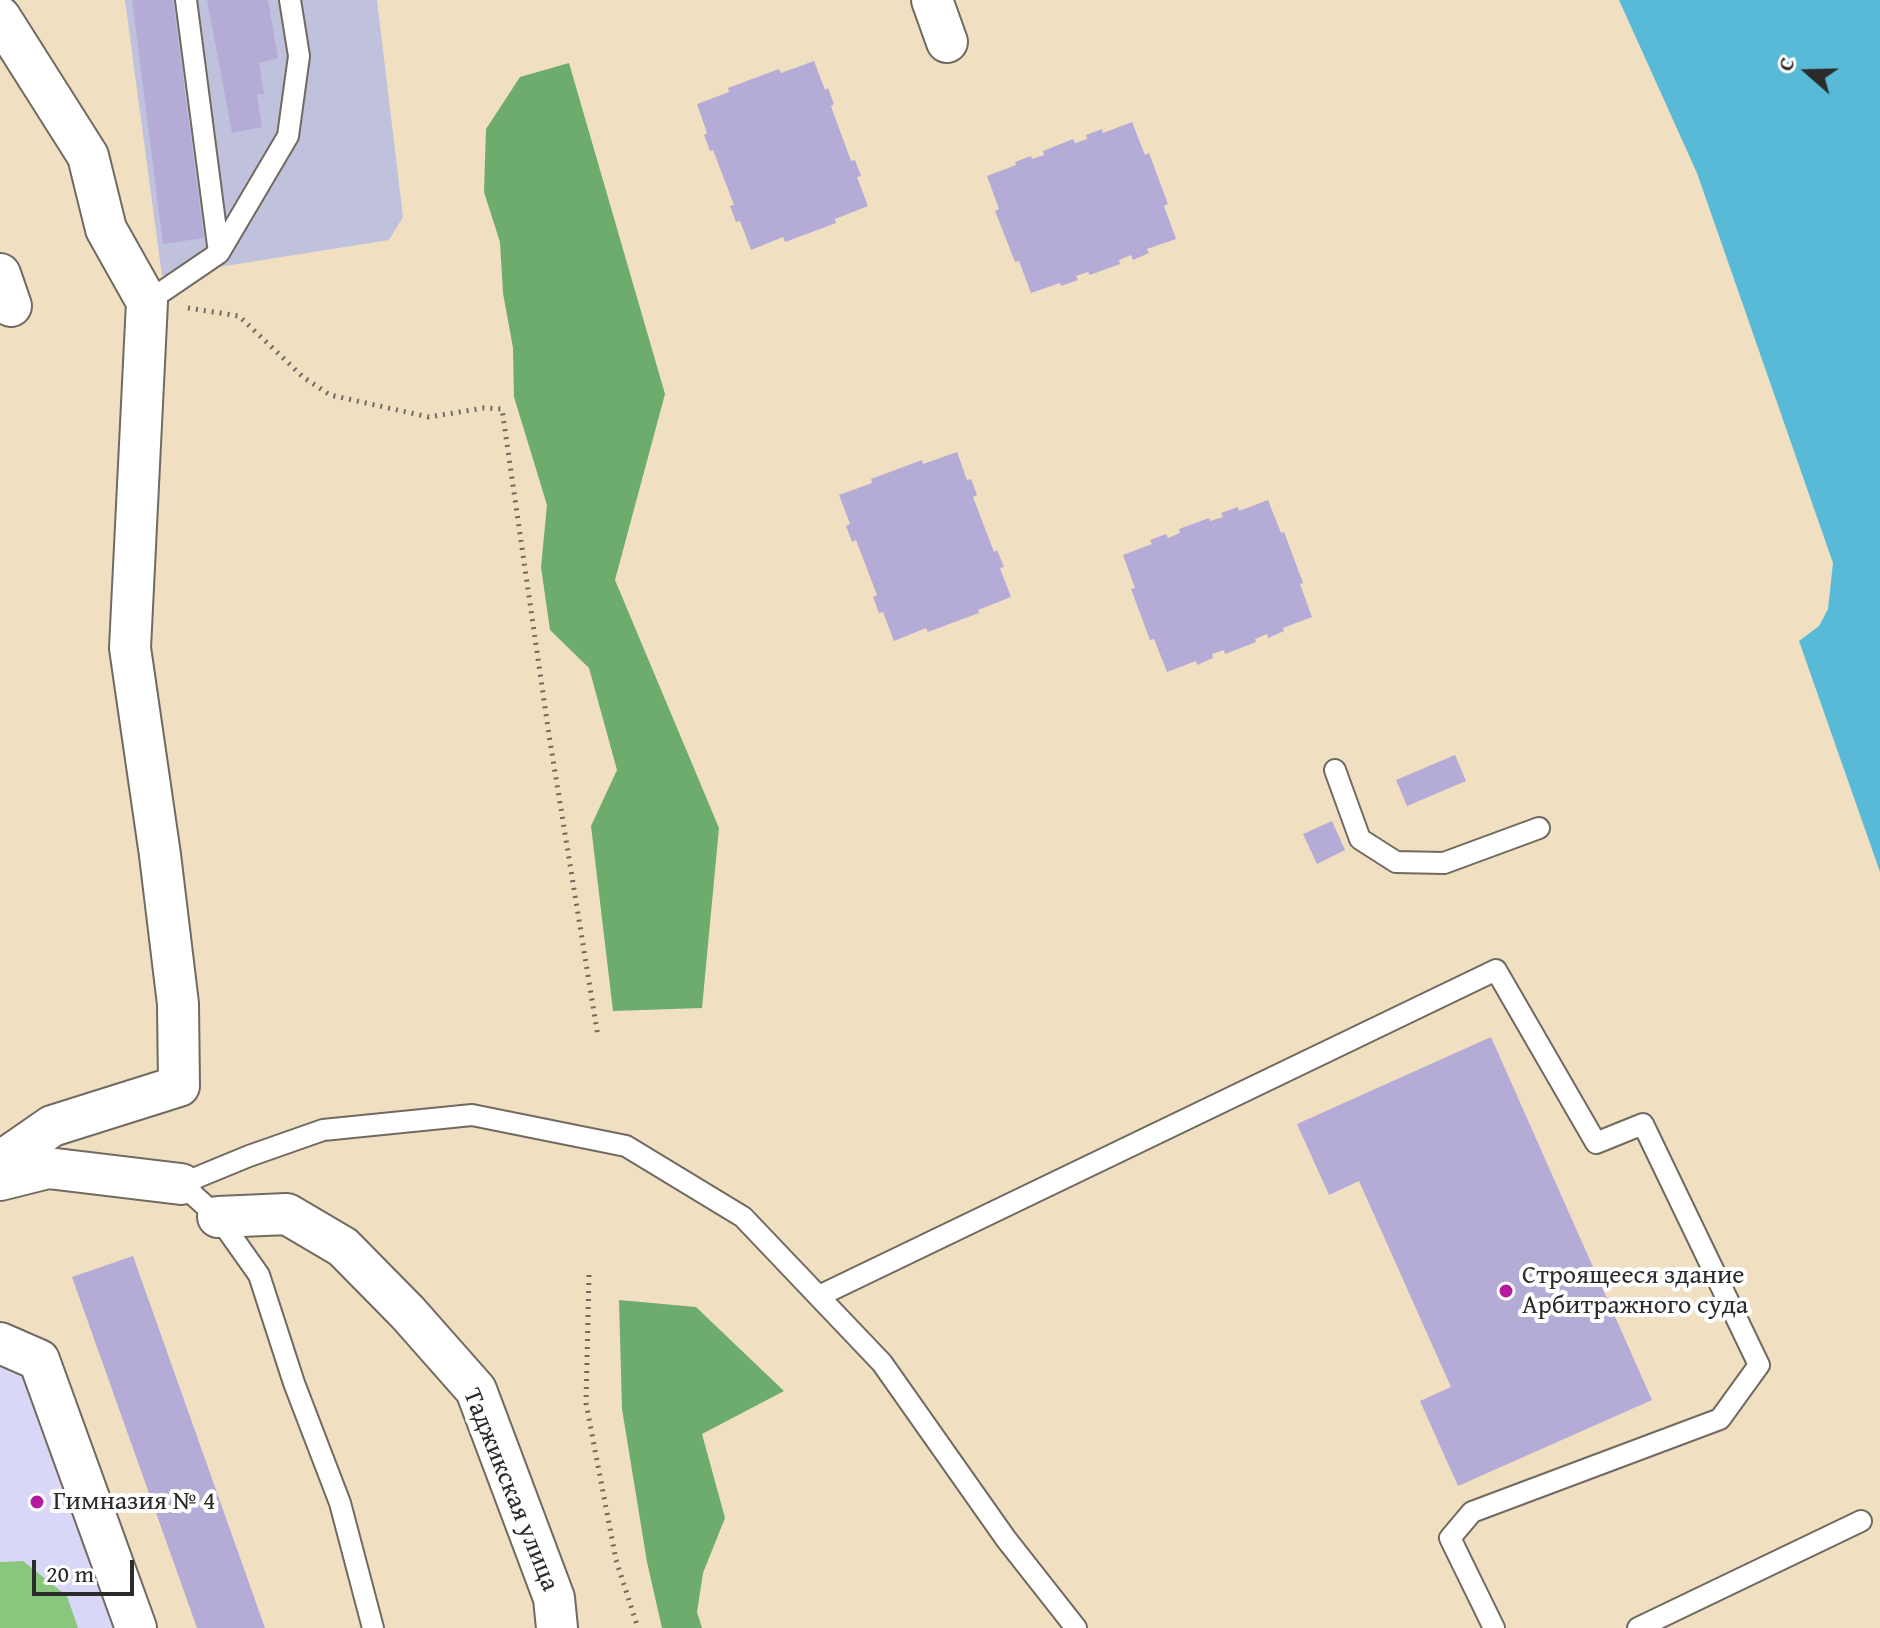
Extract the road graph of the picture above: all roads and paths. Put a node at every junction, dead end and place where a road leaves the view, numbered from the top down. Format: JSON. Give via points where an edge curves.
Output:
{"nodes":[{"id":1,"x":186,"y":0,"type":"edge"},
{"id":2,"x":290,"y":0,"type":"edge"},
{"id":3,"x":932,"y":0,"type":"edge"},
{"id":4,"x":0,"y":17,"type":"edge"},
{"id":5,"x":947,"y":42,"type":"dead end"},
{"id":6,"x":219,"y":253,"type":"junction"},
{"id":7,"x":147,"y":302,"type":"junction"},
{"id":8,"x":1335,"y":770,"type":"dead end"},
{"id":9,"x":1539,"y":828,"type":"dead end"},
{"id":10,"x":598,"y":1037,"type":"dead end"},
{"id":11,"x":0,"y":1162,"type":"edge"},
{"id":12,"x":0,"y":1180,"type":"edge"},
{"id":13,"x":181,"y":1184,"type":"junction"},
{"id":14,"x":218,"y":1217,"type":"junction"},
{"id":15,"x":589,"y":1275,"type":"dead end"},
{"id":16,"x":819,"y":1296,"type":"junction"},
{"id":17,"x":0,"y":1343,"type":"edge"},
{"id":18,"x":1861,"y":1521,"type":"dead end"},
{"id":19,"x":136,"y":1628,"type":"edge"},
{"id":20,"x":373,"y":1628,"type":"edge"},
{"id":21,"x":557,"y":1628,"type":"edge"},
{"id":22,"x":638,"y":1628,"type":"edge"},
{"id":23,"x":1076,"y":1628,"type":"edge"},
{"id":24,"x":1494,"y":1628,"type":"edge"},
{"id":25,"x":1638,"y":1628,"type":"edge"}],
"edges":[{"from":1,"to":6,"type":"lane"},
{"from":2,"to":6,"type":"lane","via":[[299,56],[288,136]]},
{"from":3,"to":5,"type":"street"},
{"from":4,"to":7,"type":"street","via":[[88,156],[106,229]]},
{"from":6,"to":7,"type":"lane"},
{"from":7,"to":10,"type":"path","via":[[239,316],[303,377],[330,395],[429,417],[502,409]]},
{"from":7,"to":11,"type":"street","via":[[130,648],[178,1004],[179,1086],[52,1126]]},
{"from":8,"to":9,"type":"lane","via":[[1360,839],[1396,862],[1444,863]]},
{"from":12,"to":13,"type":"street","via":[[48,1168]]},
{"from":13,"to":14,"type":"lane"},
{"from":13,"to":16,"type":"lane","via":[[323,1130],[472,1115],[626,1146],[743,1217]]},
{"from":14,"to":20,"type":"lane","via":[[259,1275],[340,1503]]},
{"from":14,"to":21,"type":"street","name":"Таджикская улица","via":[[287,1214],[343,1247],[476,1390],[554,1598]]},
{"from":15,"to":22,"type":"path","via":[[586,1403],[616,1560]]},
{"from":16,"to":23,"type":"lane","via":[[882,1363]]},
{"from":16,"to":24,"type":"lane","via":[[1496,970],[1596,1143],[1643,1124],[1759,1365],[1720,1419],[1472,1512],[1450,1538]]},
{"from":17,"to":19,"type":"street","via":[[39,1360]]},
{"from":18,"to":25,"type":"lane"}]}
